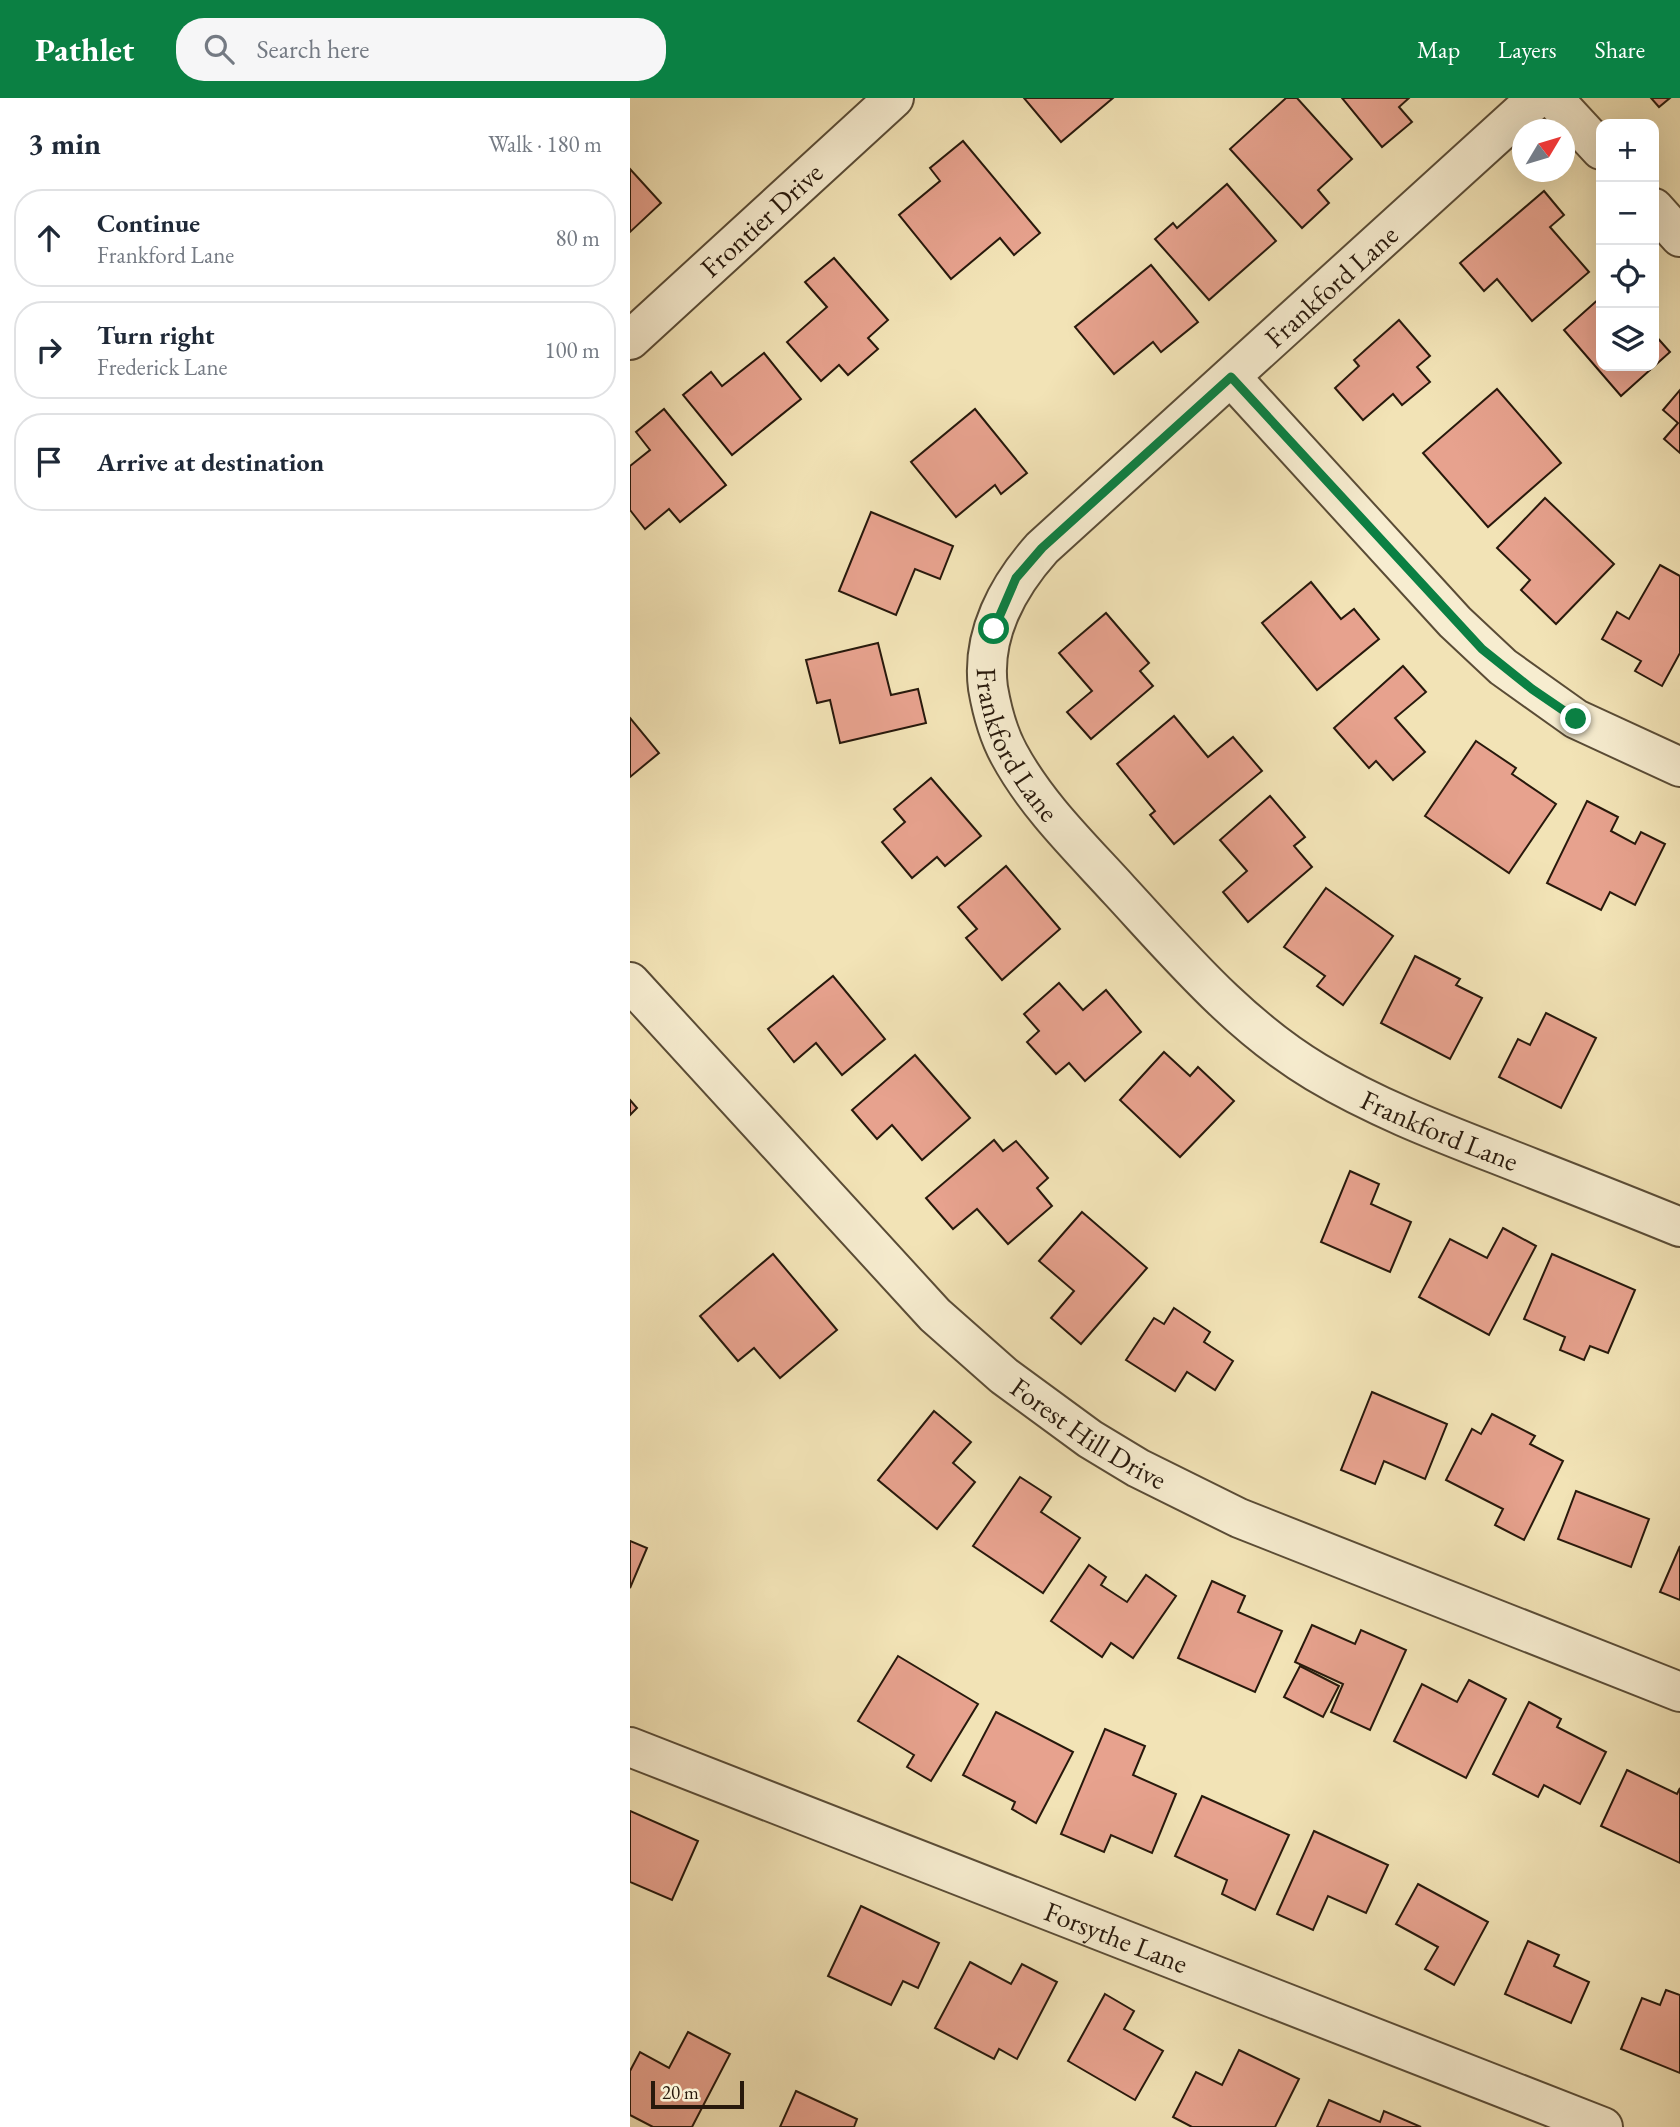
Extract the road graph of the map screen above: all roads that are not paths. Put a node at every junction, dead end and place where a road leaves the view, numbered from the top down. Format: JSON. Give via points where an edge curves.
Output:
{"nodes":[{"id":1,"x":894,"y":98,"type":"edge"},
{"id":2,"x":1537,"y":98,"type":"edge"},
{"id":3,"x":1553,"y":98,"type":"edge"},
{"id":4,"x":1596,"y":145,"type":"edge"},
{"id":5,"x":1659,"y":214,"type":"edge"},
{"id":6,"x":1680,"y":237,"type":"edge"},
{"id":7,"x":630,"y":340,"type":"edge"},
{"id":8,"x":1231,"y":377,"type":"junction"},
{"id":9,"x":1680,"y":767,"type":"edge"},
{"id":10,"x":630,"y":982,"type":"edge"},
{"id":11,"x":1680,"y":1227,"type":"edge"},
{"id":12,"x":1680,"y":1692,"type":"edge"},
{"id":13,"x":630,"y":1747,"type":"edge"},
{"id":14,"x":1603,"y":2127,"type":"edge"}],
"edges":[{"from":1,"to":7,"type":"street","name":"Frontier Drive"},
{"from":2,"to":8,"type":"street","name":"Frankford Lane"},
{"from":3,"to":4,"type":"street"},
{"from":5,"to":6,"type":"street"},
{"from":8,"to":9,"type":"street","via":[[1455,622],[1503,667],[1576,719]]},
{"from":8,"to":11,"type":"street","name":"Frankford Lane","via":[[1042,548],[1016,578],[994,629],[988,666],[992,708],[1007,752],[1053,817],[1197,975],[1290,1056],[1408,1120]]},
{"from":10,"to":12,"type":"street","name":"Forest Hill Drive","via":[[934,1315],[995,1369],[1068,1423],[1138,1468],[1240,1518]]},
{"from":13,"to":14,"type":"street","name":"Forsythe Lane"}]}
